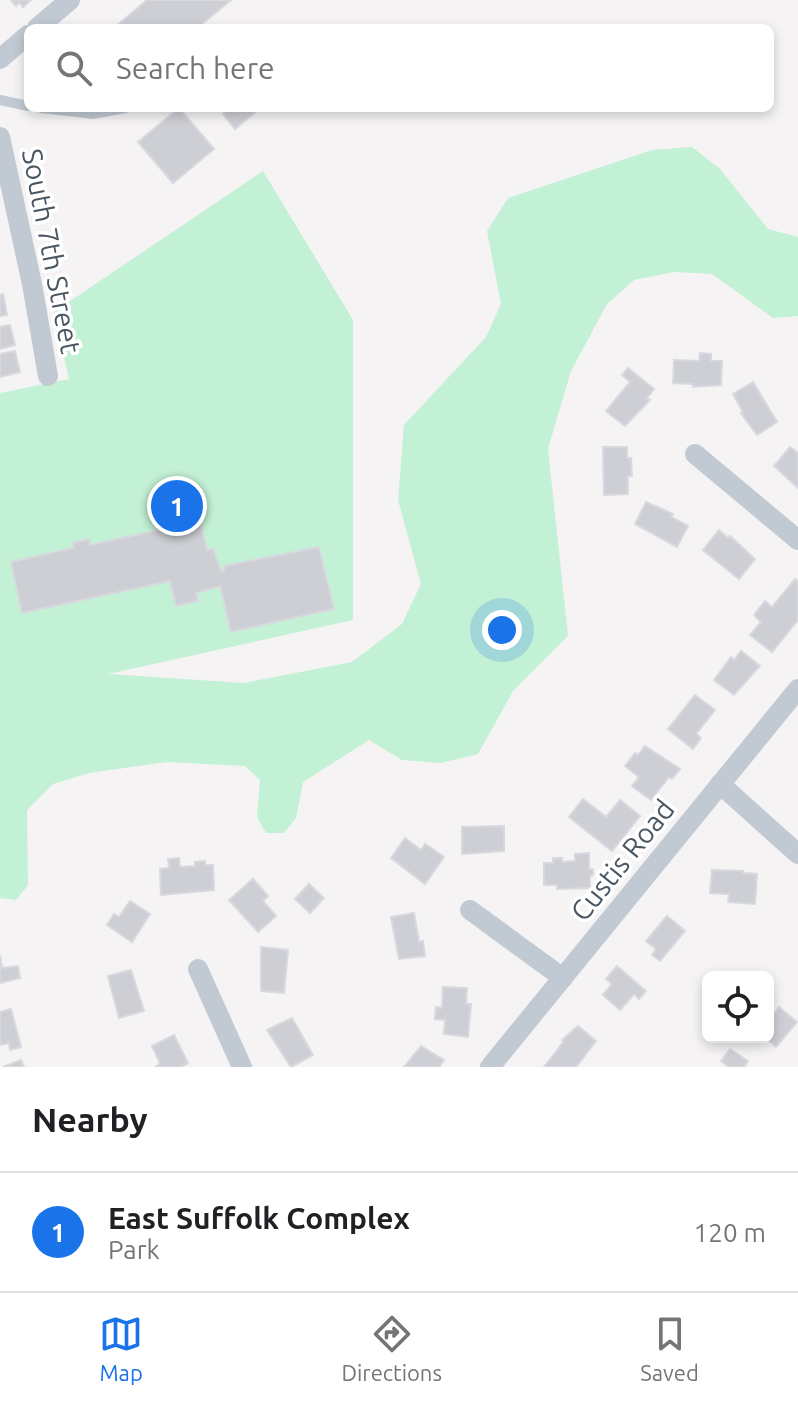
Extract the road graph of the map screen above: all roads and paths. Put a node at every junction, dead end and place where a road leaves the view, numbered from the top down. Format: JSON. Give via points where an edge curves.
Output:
{"nodes":[{"id":1,"x":70,"y":0,"type":"edge"},
{"id":2,"x":42,"y":24,"type":"edge"},
{"id":3,"x":24,"y":38,"type":"edge"},
{"id":4,"x":0,"y":59,"type":"edge"},
{"id":5,"x":0,"y":100,"type":"edge"},
{"id":6,"x":24,"y":105,"type":"edge"},
{"id":7,"x":76,"y":112,"type":"edge"},
{"id":8,"x":104,"y":112,"type":"edge"},
{"id":9,"x":0,"y":137,"type":"edge"},
{"id":10,"x":48,"y":376,"type":"dead end"},
{"id":11,"x":695,"y":454,"type":"dead end"},
{"id":12,"x":798,"y":540,"type":"edge"},
{"id":13,"x":798,"y":689,"type":"edge"},
{"id":14,"x":720,"y":784,"type":"junction"},
{"id":15,"x":798,"y":854,"type":"edge"},
{"id":16,"x":470,"y":910,"type":"dead end"},
{"id":17,"x":198,"y":969,"type":"dead end"},
{"id":18,"x":563,"y":978,"type":"junction"},
{"id":19,"x":242,"y":1067,"type":"edge"},
{"id":20,"x":490,"y":1067,"type":"edge"}],
"edges":[{"from":1,"to":2,"type":"street"},
{"from":3,"to":4,"type":"street"},
{"from":5,"to":6,"type":"lane"},
{"from":7,"to":8,"type":"lane"},
{"from":9,"to":10,"type":"street","name":"South 7th Street"},
{"from":11,"to":12,"type":"street"},
{"from":13,"to":14,"type":"street","name":"Custis Road"},
{"from":14,"to":15,"type":"street"},
{"from":14,"to":18,"type":"street","name":"Custis Road"},
{"from":16,"to":18,"type":"street"},
{"from":17,"to":19,"type":"street"},
{"from":18,"to":20,"type":"street","name":"Custis Road"}]}
